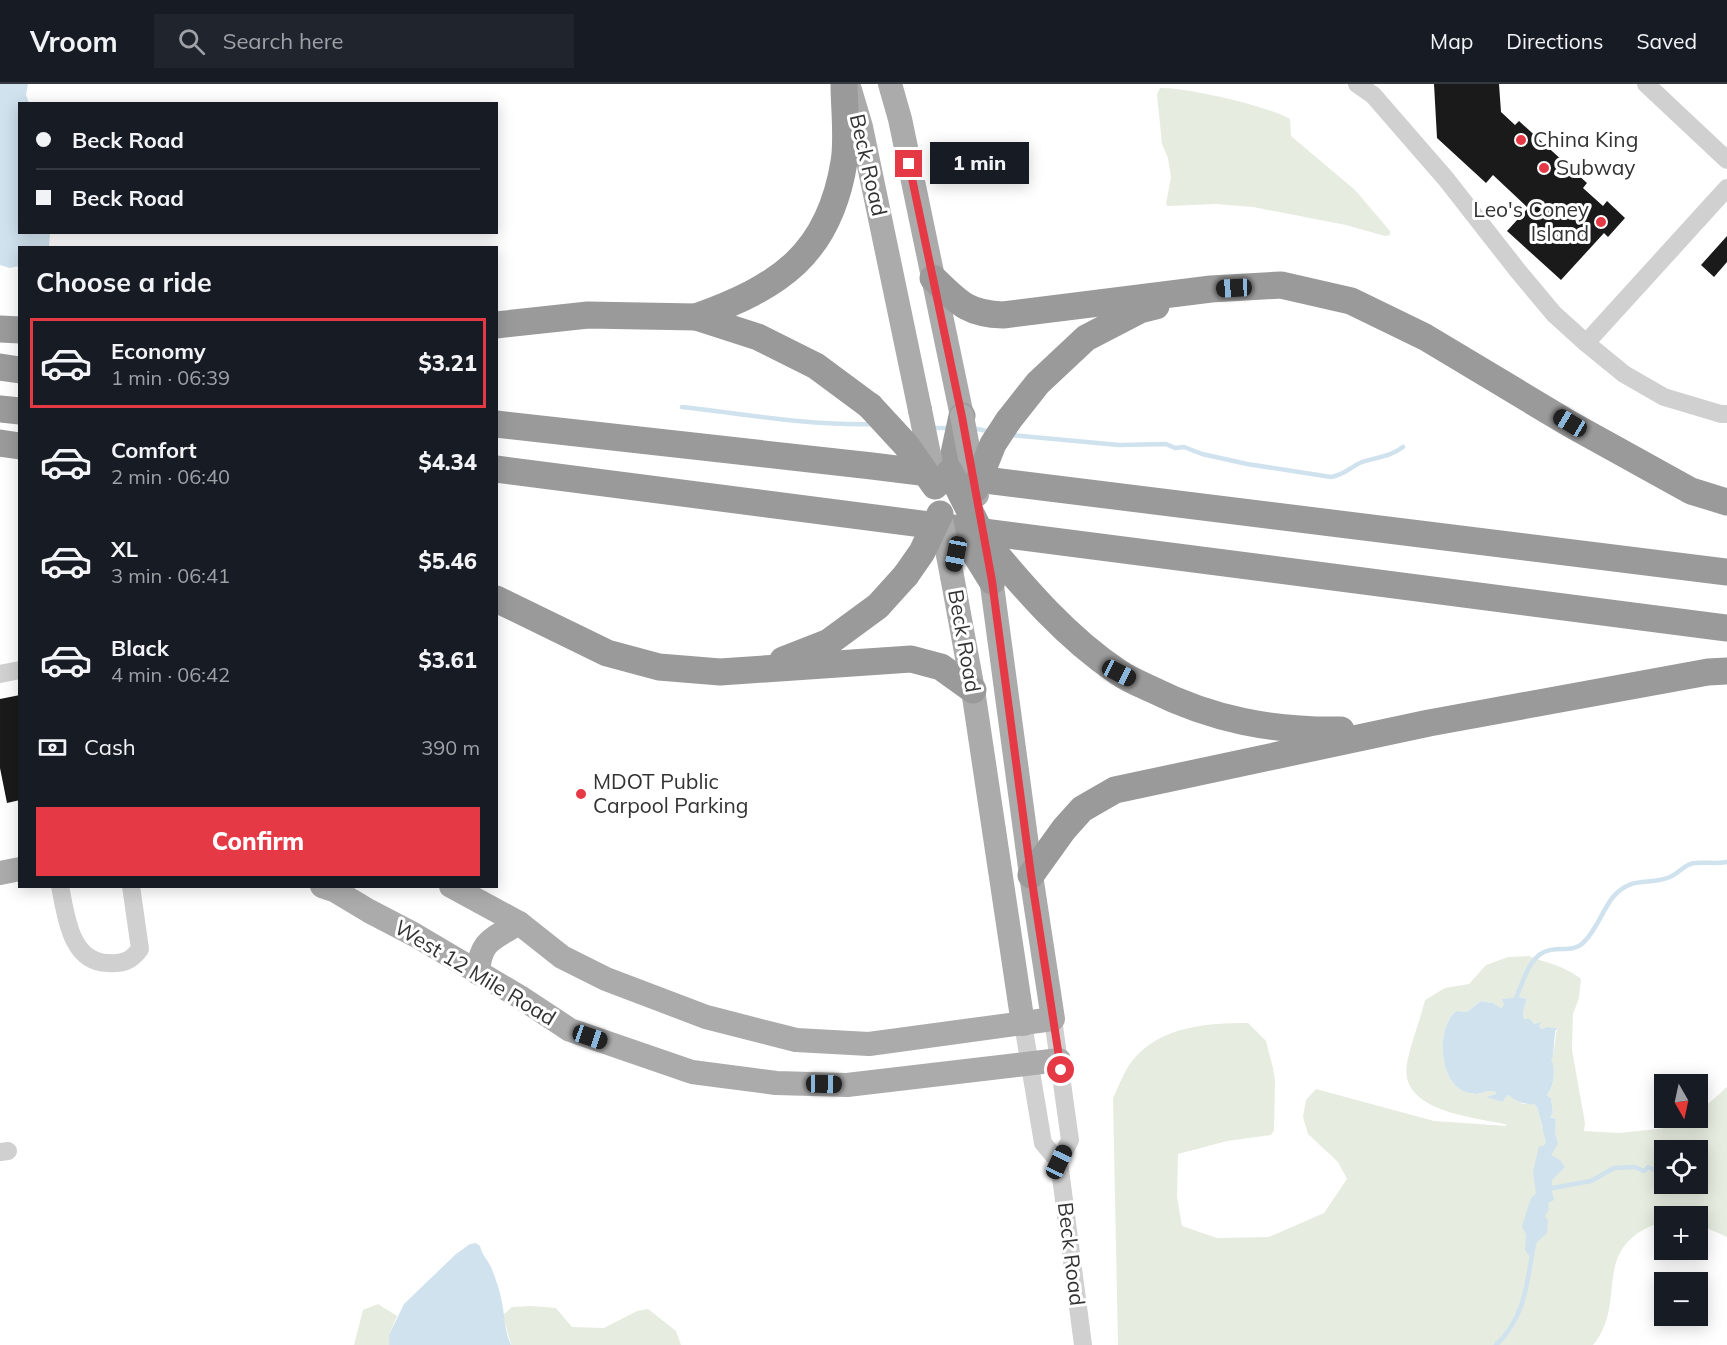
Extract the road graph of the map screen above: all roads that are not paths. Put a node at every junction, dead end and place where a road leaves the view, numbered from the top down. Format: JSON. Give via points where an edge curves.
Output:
{"nodes":[{"id":1,"x":844,"y":84,"type":"edge"},
{"id":2,"x":849,"y":84,"type":"edge"},
{"id":3,"x":890,"y":84,"type":"edge"},
{"id":4,"x":1357,"y":84,"type":"edge"},
{"id":5,"x":1646,"y":84,"type":"edge"},
{"id":6,"x":1727,"y":160,"type":"edge"},
{"id":7,"x":1727,"y":188,"type":"edge"},
{"id":8,"x":933,"y":278,"type":"junction"},
{"id":9,"x":1211,"y":289,"type":"junction"},
{"id":10,"x":696,"y":317,"type":"junction"},
{"id":11,"x":498,"y":325,"type":"edge"},
{"id":12,"x":0,"y":328,"type":"edge"},
{"id":13,"x":18,"y":330,"type":"edge"},
{"id":14,"x":1586,"y":343,"type":"junction"},
{"id":15,"x":0,"y":367,"type":"edge"},
{"id":16,"x":18,"y":370,"type":"edge"},
{"id":17,"x":0,"y":409,"type":"edge"},
{"id":18,"x":920,"y":410,"type":"joint"},
{"id":19,"x":18,"y":411,"type":"edge"},
{"id":20,"x":1727,"y":414,"type":"edge"},
{"id":21,"x":962,"y":417,"type":"junction"},
{"id":22,"x":498,"y":424,"type":"edge"},
{"id":23,"x":0,"y":443,"type":"edge"},
{"id":24,"x":18,"y":446,"type":"edge"},
{"id":25,"x":498,"y":469,"type":"edge"},
{"id":26,"x":942,"y":493,"type":"junction"},
{"id":27,"x":1727,"y":502,"type":"edge"},
{"id":28,"x":973,"y":518,"type":"junction"},
{"id":29,"x":1727,"y":572,"type":"edge"},
{"id":30,"x":952,"y":576,"type":"junction"},
{"id":31,"x":992,"y":581,"type":"joint"},
{"id":32,"x":498,"y":599,"type":"edge"},
{"id":33,"x":1727,"y":628,"type":"edge"},
{"id":34,"x":18,"y":670,"type":"edge"},
{"id":35,"x":1727,"y":671,"type":"edge"},
{"id":36,"x":720,"y":672,"type":"junction"},
{"id":37,"x":0,"y":674,"type":"edge"},
{"id":38,"x":973,"y":690,"type":"junction"},
{"id":39,"x":1429,"y":723,"type":"junction"},
{"id":40,"x":18,"y":869,"type":"edge"},
{"id":41,"x":0,"y":873,"type":"edge"},
{"id":42,"x":1031,"y":875,"type":"junction"},
{"id":43,"x":60,"y":888,"type":"edge"},
{"id":44,"x":131,"y":888,"type":"edge"},
{"id":45,"x":332,"y":888,"type":"edge"},
{"id":46,"x":455,"y":888,"type":"edge"},
{"id":47,"x":519,"y":924,"type":"junction"},
{"id":48,"x":478,"y":973,"type":"junction"},
{"id":49,"x":1053,"y":1019,"type":"junction"},
{"id":50,"x":1023,"y":1024,"type":"junction"},
{"id":51,"x":1059,"y":1060,"type":"junction"},
{"id":52,"x":1029,"y":1064,"type":"junction"},
{"id":53,"x":1059,"y":1162,"type":"junction"},
{"id":54,"x":1083,"y":1345,"type":"edge"}],
"edges":[{"from":1,"to":10,"type":"highway","via":[[844,161],[831,209],[813,247],[762,290]]},
{"from":2,"to":18,"type":"main road","name":"Beck Road"},
{"from":3,"to":8,"type":"main road","name":"Beck Road"},
{"from":4,"to":14,"type":"street","via":[[1373,95],[1446,179],[1554,314]]},
{"from":5,"to":6,"type":"street"},
{"from":7,"to":14,"type":"street"},
{"from":8,"to":9,"type":"highway","via":[[971,310],[994,315]]},
{"from":8,"to":21,"type":"main road","name":"Beck Road"},
{"from":9,"to":27,"type":"highway","via":[[1281,285],[1351,301],[1425,337],[1691,491]]},
{"from":9,"to":28,"type":"highway","bridge":true,"via":[[1140,310],[1086,338],[1038,383],[993,444]]},
{"from":10,"to":11,"type":"highway","via":[[588,315]]},
{"from":10,"to":26,"type":"highway","bridge":true,"via":[[758,337],[816,366],[870,406]]},
{"from":12,"to":13,"type":"highway"},
{"from":14,"to":20,"type":"street","via":[[1624,374],[1664,397]]},
{"from":15,"to":16,"type":"highway"},
{"from":17,"to":19,"type":"highway"},
{"from":18,"to":26,"type":"highway","bridge":true},
{"from":21,"to":26,"type":"highway","bridge":true},
{"from":21,"to":28,"type":"main road","name":"Beck Road","bridge":true},
{"from":22,"to":29,"type":"highway","via":[[872,466]]},
{"from":23,"to":24,"type":"highway"},
{"from":25,"to":33,"type":"highway"},
{"from":26,"to":28,"type":"highway","bridge":true},
{"from":26,"to":30,"type":"main road","name":"Beck Road","bridge":true},
{"from":26,"to":36,"type":"highway","bridge":true,"via":[[922,552],[878,606],[829,642],[779,661]]},
{"from":28,"to":30,"type":"highway"},
{"from":28,"to":31,"type":"highway"},
{"from":28,"to":39,"type":"highway","via":[[1022,585],[1072,635],[1119,673],[1178,703],[1250,725],[1312,730]]},
{"from":30,"to":38,"type":"main road","name":"Beck Road"},
{"from":31,"to":42,"type":"main road","name":"Beck Road"},
{"from":32,"to":36,"type":"highway","via":[[607,653],[659,667]]},
{"from":34,"to":37,"type":"street"},
{"from":35,"to":39,"type":"highway"},
{"from":36,"to":38,"type":"highway","via":[[911,659],[942,667]]},
{"from":38,"to":50,"type":"main road","name":"Beck Road"},
{"from":39,"to":42,"type":"highway","via":[[1115,790],[1082,809]]},
{"from":40,"to":41,"type":"main road"},
{"from":42,"to":49,"type":"main road","name":"Beck Road"},
{"from":43,"to":44,"type":"street","via":[[73,939],[80,951],[103,963],[118,964],[140,949]]},
{"from":45,"to":48,"type":"main road","name":"West 12 Mile Road"},
{"from":46,"to":47,"type":"main road"},
{"from":47,"to":48,"type":"main road","via":[[484,946]]},
{"from":47,"to":50,"type":"main road","via":[[562,957],[606,980],[706,1017],[796,1040],[869,1044]]},
{"from":48,"to":52,"type":"main road","name":"West 12 Mile Road","via":[[570,1030],[692,1072],[776,1083],[847,1085]]},
{"from":49,"to":50,"type":"main road"},
{"from":49,"to":51,"type":"street","name":"Beck Road"},
{"from":50,"to":52,"type":"street","name":"Beck Road"},
{"from":51,"to":52,"type":"main road","name":"West 12 Mile Road"},
{"from":51,"to":53,"type":"street","name":"Beck Road","via":[[1070,1140]]},
{"from":52,"to":53,"type":"street","name":"Beck Road","via":[[1042,1143]]},
{"from":53,"to":54,"type":"street","name":"Beck Road"}]}
